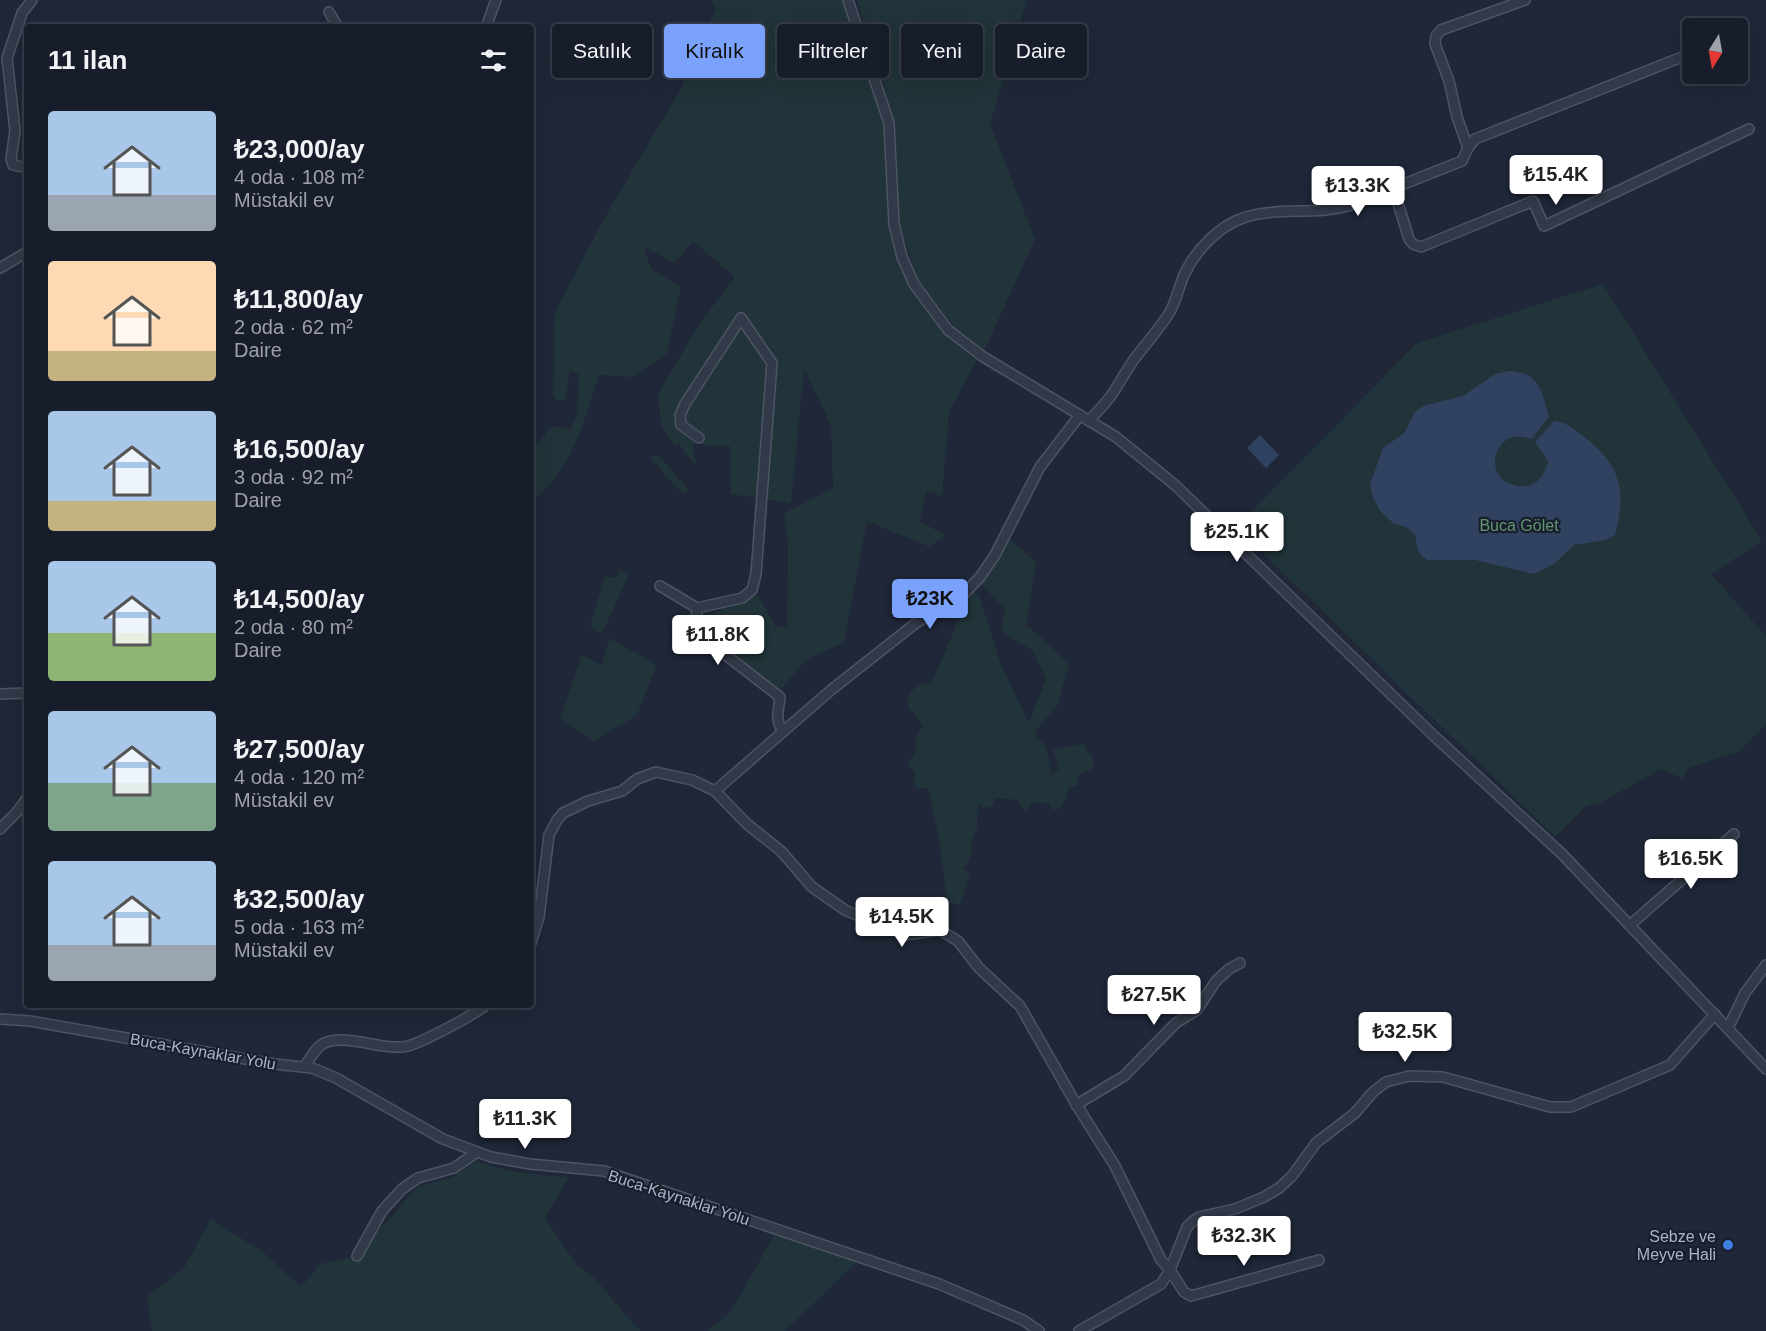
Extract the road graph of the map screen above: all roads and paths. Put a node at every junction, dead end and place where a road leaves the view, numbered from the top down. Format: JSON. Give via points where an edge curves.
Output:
{"nodes":[{"id":1,"x":32,"y":0,"type":"edge"},
{"id":2,"x":496,"y":0,"type":"edge"},
{"id":3,"x":848,"y":0,"type":"edge"},
{"id":4,"x":1525,"y":0,"type":"edge"},
{"id":5,"x":329,"y":12,"type":"dead end"},
{"id":6,"x":336,"y":24,"type":"edge"},
{"id":7,"x":487,"y":24,"type":"edge"},
{"id":8,"x":1682,"y":57,"type":"dead end"},
{"id":9,"x":1749,"y":129,"type":"dead end"},
{"id":10,"x":1468,"y":148,"type":"junction"},
{"id":11,"x":24,"y":167,"type":"edge"},
{"id":12,"x":1394,"y":187,"type":"junction"},
{"id":13,"x":24,"y":254,"type":"edge"},
{"id":14,"x":0,"y":268,"type":"edge"},
{"id":15,"x":1080,"y":415,"type":"junction"},
{"id":16,"x":1089,"y":421,"type":"junction"},
{"id":17,"x":699,"y":438,"type":"dead end"},
{"id":18,"x":660,"y":586,"type":"dead end"},
{"id":19,"x":697,"y":608,"type":"junction"},
{"id":20,"x":24,"y":693,"type":"edge"},
{"id":21,"x":0,"y":694,"type":"edge"},
{"id":22,"x":784,"y":731,"type":"junction"},
{"id":23,"x":715,"y":791,"type":"junction"},
{"id":24,"x":24,"y":802,"type":"edge"},
{"id":25,"x":0,"y":829,"type":"edge"},
{"id":26,"x":1734,"y":834,"type":"dead end"},
{"id":27,"x":1630,"y":925,"type":"junction"},
{"id":28,"x":534,"y":932,"type":"edge"},
{"id":29,"x":1240,"y":963,"type":"dead end"},
{"id":30,"x":1766,"y":965,"type":"edge"},
{"id":31,"x":481,"y":1008,"type":"edge"},
{"id":32,"x":1715,"y":1014,"type":"junction"},
{"id":33,"x":0,"y":1019,"type":"edge"},
{"id":34,"x":1728,"y":1028,"type":"junction"},
{"id":35,"x":304,"y":1067,"type":"junction"},
{"id":36,"x":1766,"y":1069,"type":"edge"},
{"id":37,"x":1077,"y":1105,"type":"junction"},
{"id":38,"x":477,"y":1152,"type":"junction"},
{"id":39,"x":357,"y":1256,"type":"dead end"},
{"id":40,"x":1319,"y":1260,"type":"dead end"},
{"id":41,"x":1170,"y":1270,"type":"junction"},
{"id":42,"x":1039,"y":1331,"type":"edge"},
{"id":43,"x":1079,"y":1331,"type":"edge"}],
"edges":[{"from":1,"to":11,"type":"street","via":[[22,13],[7,58],[15,131],[11,159],[13,165]]},
{"from":2,"to":7,"type":"street"},
{"from":3,"to":15,"type":"street","via":[[889,123],[894,224],[914,284],[948,330],[982,356]]},
{"from":4,"to":10,"type":"street","via":[[1441,30],[1436,36],[1435,44]]},
{"from":5,"to":6,"type":"street"},
{"from":8,"to":10,"type":"street","via":[[1475,139]]},
{"from":9,"to":12,"type":"street","via":[[1544,226],[1533,201],[1421,247],[1409,239]]},
{"from":10,"to":12,"type":"street","via":[[1462,160]]},
{"from":12,"to":16,"type":"street","via":[[1335,210],[1244,218],[1213,237],[1185,273],[1170,314]]},
{"from":13,"to":14,"type":"street"},
{"from":15,"to":16,"type":"street"},
{"from":15,"to":22,"type":"street","via":[[1040,467],[980,578],[962,597],[916,623]]},
{"from":16,"to":27,"type":"street","via":[[1116,437],[1174,485],[1562,854]]},
{"from":17,"to":19,"type":"street","via":[[681,424],[680,415],[741,318],[772,363],[756,574],[752,590],[742,598]]},
{"from":18,"to":19,"type":"street"},
{"from":19,"to":22,"type":"street","via":[[696,632],[780,697],[778,722]]},
{"from":20,"to":21,"type":"street"},
{"from":22,"to":23,"type":"street"},
{"from":23,"to":28,"type":"street","via":[[692,780],[656,772],[637,779],[622,791],[563,813],[549,835],[541,908]]},
{"from":23,"to":37,"type":"street","via":[[781,851],[812,887],[845,910],[905,935],[940,930],[958,941],[979,968],[1020,1006]]},
{"from":24,"to":25,"type":"street"},
{"from":26,"to":27,"type":"street"},
{"from":27,"to":32,"type":"street"},
{"from":29,"to":37,"type":"street","via":[[1216,981],[1193,1013],[1176,1023],[1124,1076]]},
{"from":30,"to":34,"type":"street","via":[[1745,993]]},
{"from":31,"to":35,"type":"street","via":[[407,1046],[330,1042],[320,1046]]},
{"from":32,"to":34,"type":"street"},
{"from":32,"to":41,"type":"street","via":[[1670,1065],[1571,1107],[1550,1107],[1443,1077],[1409,1076],[1386,1082],[1355,1113],[1316,1143],[1279,1188],[1235,1209],[1193,1221]]},
{"from":33,"to":35,"type":"street","name":"Buca-Kaynaklar Yolu"},
{"from":34,"to":36,"type":"street"},
{"from":35,"to":38,"type":"street","name":"Buca-Kaynaklar Yolu","via":[[336,1078],[443,1139]]},
{"from":37,"to":41,"type":"street","via":[[1115,1166],[1161,1260]]},
{"from":38,"to":39,"type":"street","via":[[454,1168],[418,1178],[402,1189],[382,1210]]},
{"from":38,"to":42,"type":"street","name":"Buca-Kaynaklar Yolu","via":[[530,1164],[604,1171],[939,1284],[1023,1320]]},
{"from":40,"to":41,"type":"street","via":[[1191,1296]]},
{"from":41,"to":43,"type":"street","via":[[1161,1284]]}]}
